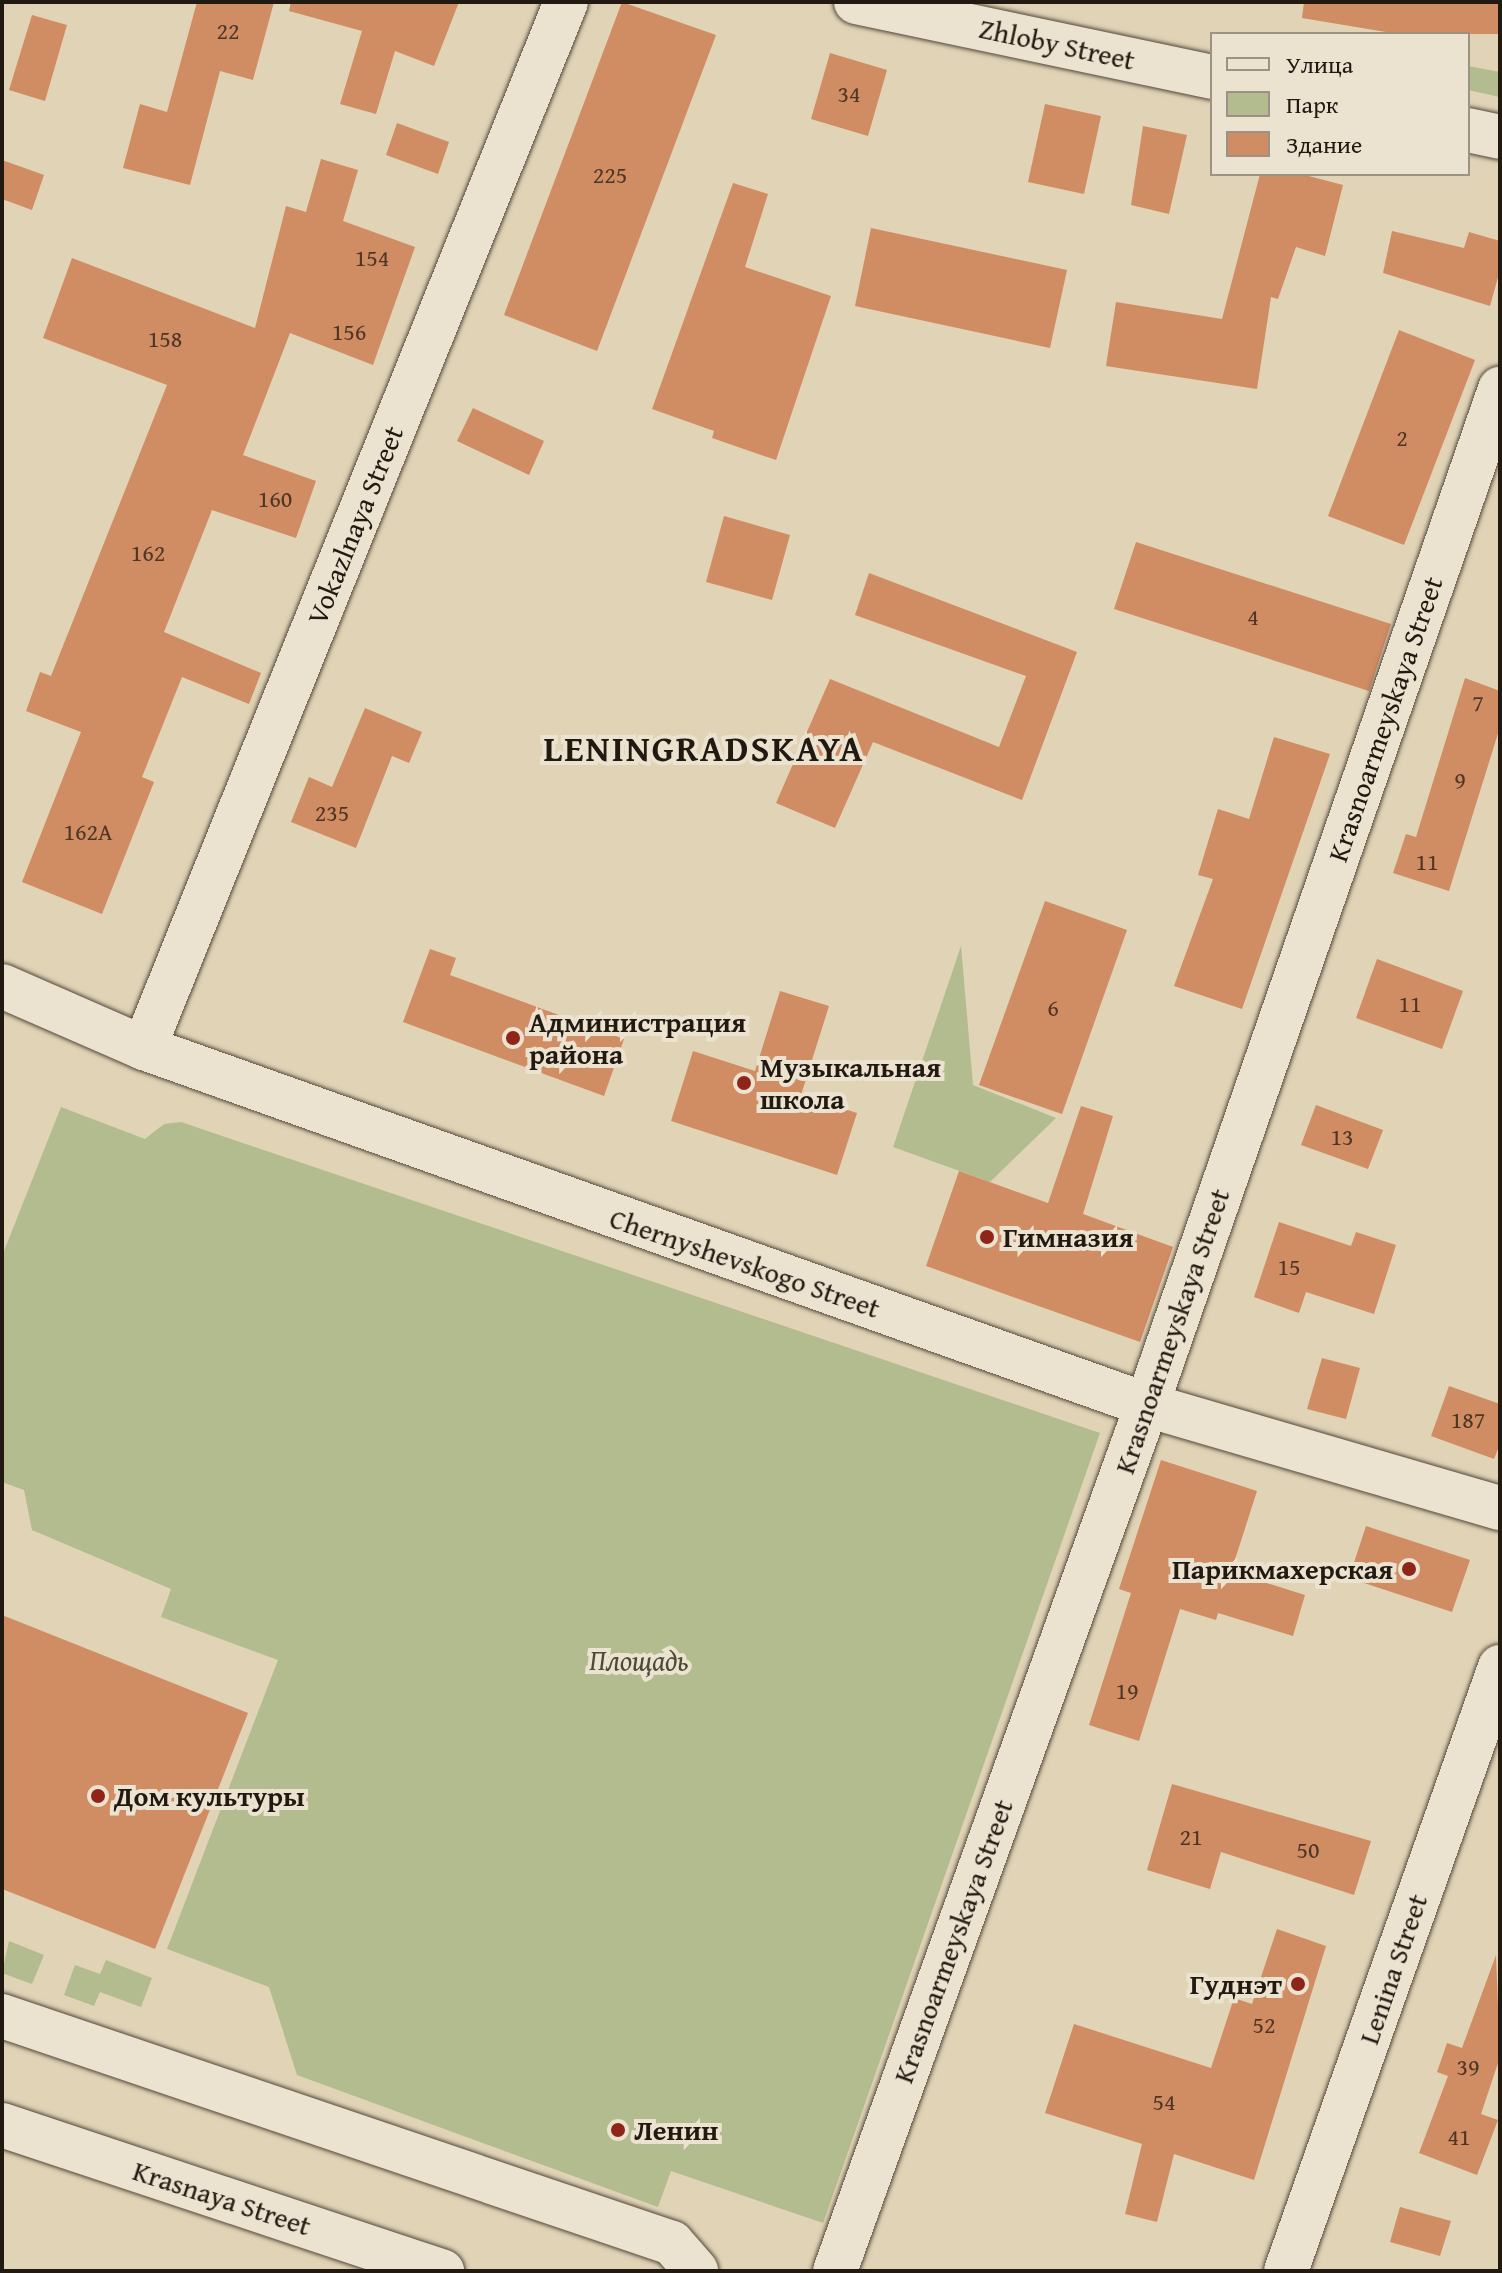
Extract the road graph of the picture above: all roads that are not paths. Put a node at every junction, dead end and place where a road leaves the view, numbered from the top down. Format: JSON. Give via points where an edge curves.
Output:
{"nodes":[{"id":1,"x":566,"y":2,"type":"edge"},
{"id":2,"x":856,"y":2,"type":"edge"},
{"id":3,"x":1210,"y":77,"type":"edge"},
{"id":4,"x":1470,"y":130,"type":"edge"},
{"id":5,"x":1500,"y":137,"type":"edge"},
{"id":6,"x":1500,"y":389,"type":"edge"},
{"id":7,"x":2,"y":986,"type":"edge"},
{"id":8,"x":144,"y":1048,"type":"junction"},
{"id":9,"x":1147,"y":1405,"type":"junction"},
{"id":10,"x":1500,"y":1508,"type":"edge"},
{"id":11,"x":1500,"y":1667,"type":"edge"},
{"id":12,"x":2,"y":2016,"type":"edge"},
{"id":13,"x":2,"y":2125,"type":"edge"},
{"id":14,"x":442,"y":2271,"type":"edge"},
{"id":15,"x":696,"y":2271,"type":"edge"},
{"id":16,"x":835,"y":2271,"type":"edge"},
{"id":17,"x":1286,"y":2271,"type":"edge"}],
"edges":[{"from":1,"to":8,"type":"street","name":"Vokazlnaya Street"},
{"from":2,"to":3,"type":"street","name":"Zhloby Street"},
{"from":4,"to":5,"type":"street"},
{"from":6,"to":9,"type":"street","name":"Krasnoarmeyskaya Street"},
{"from":7,"to":8,"type":"street","name":"Chernyshevskogo Street"},
{"from":8,"to":9,"type":"street","name":"Chernyshevskogo Street"},
{"from":9,"to":10,"type":"street","name":"Chernyshevskogo Street"},
{"from":9,"to":16,"type":"street","name":"Krasnoarmeyskaya Street"},
{"from":11,"to":17,"type":"street","name":"Lenina Street"},
{"from":12,"to":15,"type":"street","via":[[672,2243]]},
{"from":13,"to":14,"type":"street","name":"Krasnaya Street"}]}
